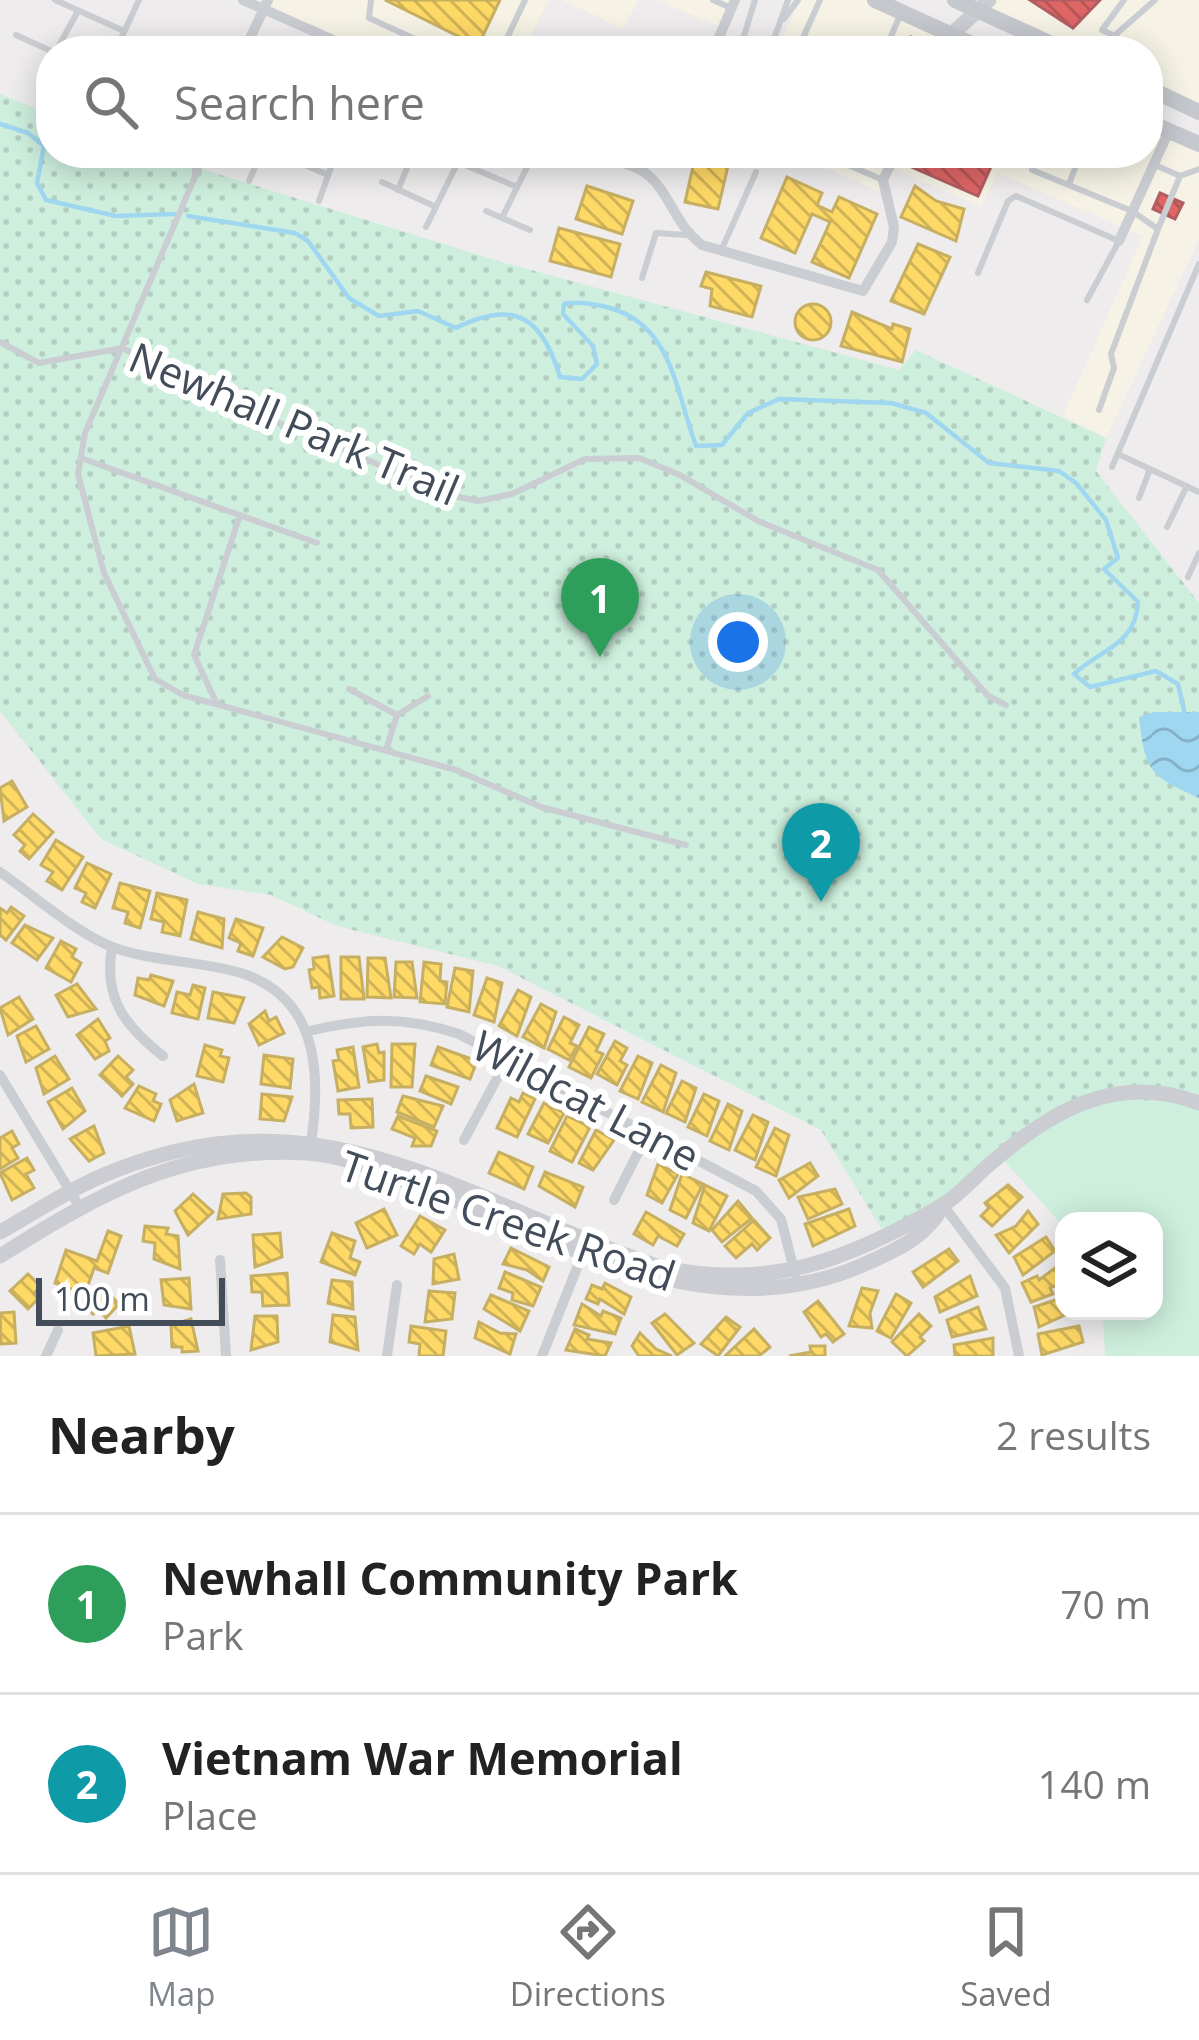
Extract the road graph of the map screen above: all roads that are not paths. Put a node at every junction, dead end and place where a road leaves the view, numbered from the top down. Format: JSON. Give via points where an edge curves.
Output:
{"nodes":[{"id":1,"x":55,"y":0,"type":"edge"},
{"id":2,"x":139,"y":0,"type":"edge"},
{"id":3,"x":243,"y":0,"type":"edge"},
{"id":4,"x":370,"y":0,"type":"edge"},
{"id":5,"x":525,"y":0,"type":"edge"},
{"id":6,"x":713,"y":0,"type":"edge"},
{"id":7,"x":755,"y":0,"type":"edge"},
{"id":8,"x":788,"y":0,"type":"edge"},
{"id":9,"x":798,"y":0,"type":"edge"},
{"id":10,"x":820,"y":0,"type":"edge"},
{"id":11,"x":875,"y":0,"type":"edge"},
{"id":12,"x":953,"y":0,"type":"edge"},
{"id":13,"x":1124,"y":0,"type":"edge"},
{"id":14,"x":1156,"y":0,"type":"edge"},
{"id":15,"x":266,"y":4,"type":"edge"},
{"id":16,"x":733,"y":4,"type":"edge"},
{"id":17,"x":984,"y":5,"type":"edge"},
{"id":18,"x":78,"y":11,"type":"junction"},
{"id":19,"x":902,"y":12,"type":"junction"},
{"id":20,"x":784,"y":19,"type":"junction"},
{"id":21,"x":124,"y":32,"type":"junction"},
{"id":22,"x":16,"y":35,"type":"dead end"},
{"id":23,"x":62,"y":36,"type":"edge"},
{"id":24,"x":122,"y":36,"type":"edge"},
{"id":25,"x":251,"y":36,"type":"edge"},
{"id":26,"x":329,"y":36,"type":"edge"},
{"id":27,"x":408,"y":36,"type":"edge"},
{"id":28,"x":508,"y":36,"type":"edge"},
{"id":29,"x":719,"y":36,"type":"edge"},
{"id":30,"x":744,"y":36,"type":"edge"},
{"id":31,"x":777,"y":36,"type":"edge"},
{"id":32,"x":804,"y":36,"type":"edge"},
{"id":33,"x":892,"y":36,"type":"edge"},
{"id":34,"x":938,"y":36,"type":"edge"},
{"id":35,"x":949,"y":36,"type":"edge"},
{"id":36,"x":955,"y":36,"type":"edge"},
{"id":37,"x":1040,"y":36,"type":"edge"},
{"id":38,"x":1114,"y":36,"type":"joint"},
{"id":39,"x":36,"y":44,"type":"edge"},
{"id":40,"x":1163,"y":95,"type":"edge"},
{"id":41,"x":1199,"y":112,"type":"edge"},
{"id":42,"x":1163,"y":128,"type":"edge"},
{"id":43,"x":1169,"y":130,"type":"junction"},
{"id":44,"x":1163,"y":144,"type":"edge"},
{"id":45,"x":1199,"y":144,"type":"edge"},
{"id":46,"x":197,"y":168,"type":"edge"},
{"id":47,"x":255,"y":168,"type":"edge"},
{"id":48,"x":310,"y":168,"type":"edge"},
{"id":49,"x":331,"y":168,"type":"edge"},
{"id":50,"x":407,"y":168,"type":"edge"},
{"id":51,"x":455,"y":168,"type":"edge"},
{"id":52,"x":472,"y":168,"type":"edge"},
{"id":53,"x":526,"y":168,"type":"edge"},
{"id":54,"x":637,"y":168,"type":"edge"},
{"id":55,"x":856,"y":168,"type":"edge"},
{"id":56,"x":889,"y":168,"type":"edge"},
{"id":57,"x":1032,"y":168,"type":"edge"},
{"id":58,"x":1075,"y":168,"type":"edge"},
{"id":59,"x":1152,"y":168,"type":"edge"},
{"id":60,"x":1163,"y":168,"type":"edge"},
{"id":61,"x":1199,"y":169,"type":"edge"},
{"id":62,"x":197,"y":172,"type":"joint"},
{"id":63,"x":757,"y":172,"type":"dead end"},
{"id":64,"x":328,"y":176,"type":"junction"},
{"id":65,"x":1180,"y":176,"type":"junction"},
{"id":66,"x":884,"y":180,"type":"junction"},
{"id":67,"x":249,"y":181,"type":"dead end"},
{"id":68,"x":382,"y":182,"type":"dead end"},
{"id":69,"x":1069,"y":184,"type":"junction"},
{"id":70,"x":517,"y":187,"type":"junction"},
{"id":71,"x":398,"y":190,"type":"junction"},
{"id":72,"x":319,"y":200,"type":"dead end"},
{"id":73,"x":436,"y":208,"type":"junction"},
{"id":74,"x":486,"y":211,"type":"dead end"},
{"id":75,"x":1132,"y":211,"type":"junction"},
{"id":76,"x":502,"y":218,"type":"junction"},
{"id":77,"x":426,"y":227,"type":"dead end"},
{"id":78,"x":1158,"y":229,"type":"junction"},
{"id":79,"x":530,"y":230,"type":"dead end"},
{"id":80,"x":688,"y":235,"type":"junction"},
{"id":81,"x":1119,"y":241,"type":"junction"},
{"id":82,"x":721,"y":251,"type":"junction"},
{"id":83,"x":1199,"y":264,"type":"edge"},
{"id":84,"x":978,"y":273,"type":"dead end"},
{"id":85,"x":641,"y":278,"type":"dead end"},
{"id":86,"x":1087,"y":300,"type":"dead end"},
{"id":87,"x":0,"y":342,"type":"edge"},
{"id":88,"x":123,"y":348,"type":"junction"},
{"id":89,"x":1099,"y":410,"type":"dead end"},
{"id":90,"x":1118,"y":454,"type":"junction"},
{"id":91,"x":81,"y":458,"type":"junction"},
{"id":92,"x":1112,"y":467,"type":"dead end"},
{"id":93,"x":1150,"y":469,"type":"junction"},
{"id":94,"x":1187,"y":486,"type":"junction"},
{"id":95,"x":1199,"y":492,"type":"edge"},
{"id":96,"x":1139,"y":498,"type":"dead end"},
{"id":97,"x":240,"y":515,"type":"junction"},
{"id":98,"x":1167,"y":527,"type":"dead end"},
{"id":99,"x":317,"y":543,"type":"dead end"},
{"id":100,"x":1199,"y":553,"type":"edge"},
{"id":101,"x":1188,"y":577,"type":"dead end"},
{"id":102,"x":349,"y":689,"type":"dead end"},
{"id":103,"x":428,"y":696,"type":"dead end"},
{"id":104,"x":216,"y":702,"type":"junction"},
{"id":105,"x":1006,"y":705,"type":"dead end"},
{"id":106,"x":397,"y":715,"type":"junction"},
{"id":107,"x":386,"y":750,"type":"junction"},
{"id":108,"x":686,"y":845,"type":"dead end"},
{"id":109,"x":0,"y":872,"type":"edge"},
{"id":110,"x":112,"y":948,"type":"junction"},
{"id":111,"x":310,"y":1031,"type":"junction"},
{"id":112,"x":163,"y":1057,"type":"dead end"},
{"id":113,"x":508,"y":1058,"type":"junction"},
{"id":114,"x":0,"y":1075,"type":"edge"},
{"id":115,"x":1199,"y":1103,"type":"edge"},
{"id":116,"x":649,"y":1132,"type":"junction"},
{"id":117,"x":464,"y":1140,"type":"dead end"},
{"id":118,"x":310,"y":1147,"type":"junction"},
{"id":119,"x":75,"y":1199,"type":"junction"},
{"id":120,"x":614,"y":1200,"type":"dead end"},
{"id":121,"x":943,"y":1205,"type":"junction"},
{"id":122,"x":0,"y":1232,"type":"edge"},
{"id":123,"x":585,"y":1248,"type":"junction"},
{"id":124,"x":0,"y":1256,"type":"edge"},
{"id":125,"x":220,"y":1260,"type":"dead end"},
{"id":126,"x":796,"y":1277,"type":"junction"},
{"id":127,"x":397,"y":1285,"type":"dead end"},
{"id":128,"x":58,"y":1330,"type":"dead end"},
{"id":129,"x":46,"y":1356,"type":"edge"},
{"id":130,"x":226,"y":1356,"type":"edge"},
{"id":131,"x":387,"y":1356,"type":"edge"},
{"id":132,"x":542,"y":1356,"type":"edge"},
{"id":133,"x":1019,"y":1356,"type":"edge"}],
"edges":[{"from":1,"to":18,"type":"lane"},
{"from":2,"to":21,"type":"lane"},
{"from":3,"to":15,"type":"street"},
{"from":4,"to":27,"type":"lane","via":[[368,18]]},
{"from":5,"to":28,"type":"lane"},
{"from":6,"to":16,"type":"lane"},
{"from":7,"to":30,"type":"lane"},
{"from":8,"to":20,"type":"lane"},
{"from":9,"to":20,"type":"lane"},
{"from":10,"to":32,"type":"lane"},
{"from":11,"to":19,"type":"main road"},
{"from":12,"to":17,"type":"main road"},
{"from":12,"to":35,"type":"street"},
{"from":13,"to":38,"type":"lane","via":[[1102,30]]},
{"from":14,"to":38,"type":"lane"},
{"from":15,"to":25,"type":"street"},
{"from":15,"to":26,"type":"street"},
{"from":16,"to":29,"type":"street"},
{"from":17,"to":36,"type":"street"},
{"from":17,"to":37,"type":"main road"},
{"from":18,"to":21,"type":"lane"},
{"from":18,"to":23,"type":"lane"},
{"from":19,"to":33,"type":"lane"},
{"from":19,"to":34,"type":"main road"},
{"from":20,"to":31,"type":"lane"},
{"from":21,"to":24,"type":"lane"},
{"from":22,"to":39,"type":"lane"},
{"from":40,"to":41,"type":"main road"},
{"from":42,"to":43,"type":"main road"},
{"from":43,"to":44,"type":"street"},
{"from":43,"to":45,"type":"main road"},
{"from":46,"to":62,"type":"street"},
{"from":47,"to":67,"type":"lane"},
{"from":48,"to":64,"type":"lane"},
{"from":49,"to":64,"type":"lane"},
{"from":50,"to":71,"type":"lane"},
{"from":51,"to":73,"type":"lane"},
{"from":52,"to":70,"type":"lane"},
{"from":53,"to":70,"type":"lane"},
{"from":54,"to":80,"type":"street","via":[[667,191]]},
{"from":55,"to":66,"type":"lane"},
{"from":56,"to":66,"type":"street"},
{"from":57,"to":69,"type":"lane"},
{"from":58,"to":69,"type":"lane"},
{"from":59,"to":75,"type":"street"},
{"from":60,"to":65,"type":"lane"},
{"from":61,"to":65,"type":"lane"},
{"from":62,"to":88,"type":"lane"},
{"from":63,"to":82,"type":"lane"},
{"from":64,"to":72,"type":"lane"},
{"from":65,"to":78,"type":"lane"},
{"from":66,"to":82,"type":"street","via":[[892,242],[863,291]]},
{"from":68,"to":71,"type":"lane"},
{"from":69,"to":75,"type":"lane"},
{"from":70,"to":76,"type":"lane"},
{"from":71,"to":73,"type":"lane"},
{"from":73,"to":77,"type":"lane"},
{"from":74,"to":76,"type":"lane"},
{"from":75,"to":78,"type":"lane"},
{"from":75,"to":81,"type":"street"},
{"from":76,"to":79,"type":"lane"},
{"from":78,"to":89,"type":"lane"},
{"from":80,"to":82,"type":"street"},
{"from":80,"to":85,"type":"lane","via":[[656,233]]},
{"from":81,"to":84,"type":"lane","via":[[1016,196]]},
{"from":81,"to":86,"type":"lane"},
{"from":83,"to":90,"type":"lane"},
{"from":87,"to":88,"type":"lane","name":"Newhall Park Trail","via":[[39,362]]},
{"from":88,"to":91,"type":"lane"},
{"from":88,"to":105,"type":"lane","name":"Newhall Park Trail","via":[[181,382],[454,496],[512,494],[585,459],[639,458],[758,521],[878,570],[988,696]]},
{"from":90,"to":92,"type":"lane"},
{"from":90,"to":93,"type":"lane"},
{"from":91,"to":97,"type":"lane"},
{"from":91,"to":104,"type":"lane","via":[[78,474],[104,572],[154,679]]},
{"from":93,"to":94,"type":"lane"},
{"from":93,"to":96,"type":"lane"},
{"from":94,"to":95,"type":"lane"},
{"from":94,"to":98,"type":"lane"},
{"from":97,"to":99,"type":"lane"},
{"from":97,"to":104,"type":"lane","via":[[194,655]]},
{"from":100,"to":101,"type":"lane"},
{"from":102,"to":106,"type":"lane"},
{"from":103,"to":106,"type":"lane"},
{"from":104,"to":107,"type":"lane"},
{"from":106,"to":107,"type":"lane"},
{"from":107,"to":108,"type":"lane","via":[[541,807]]},
{"from":109,"to":110,"type":"street"},
{"from":110,"to":111,"type":"street","via":[[242,974],[283,996]]},
{"from":110,"to":112,"type":"street","via":[[112,1000],[134,1034]]},
{"from":111,"to":113,"type":"street","name":"Wildcat Lane","via":[[370,1016],[420,1021]]},
{"from":111,"to":118,"type":"street","via":[[317,1080]]},
{"from":113,"to":116,"type":"street","name":"Wildcat Lane"},
{"from":113,"to":117,"type":"street"},
{"from":114,"to":119,"type":"street"},
{"from":115,"to":121,"type":"street","name":"Turtle Creek Road","via":[[1135,1092],[1062,1108]]},
{"from":116,"to":120,"type":"street"},
{"from":116,"to":126,"type":"street","name":"Wildcat Lane","via":[[757,1191],[781,1219]]},
{"from":118,"to":119,"type":"street","name":"Turtle Creek Road","via":[[182,1164]]},
{"from":118,"to":123,"type":"street","name":"Turtle Creek Road"},
{"from":119,"to":122,"type":"street","name":"Turtle Creek Road"},
{"from":119,"to":124,"type":"street","name":"Turtle Creek Road"},
{"from":121,"to":126,"type":"street","name":"Turtle Creek Road","via":[[933,1225],[886,1255]]},
{"from":121,"to":133,"type":"street","via":[[1005,1288]]},
{"from":123,"to":126,"type":"street","name":"Turtle Creek Road","via":[[698,1287]]},
{"from":123,"to":132,"type":"street"},
{"from":125,"to":130,"type":"street"},
{"from":127,"to":131,"type":"street"},
{"from":128,"to":129,"type":"street"}]}
